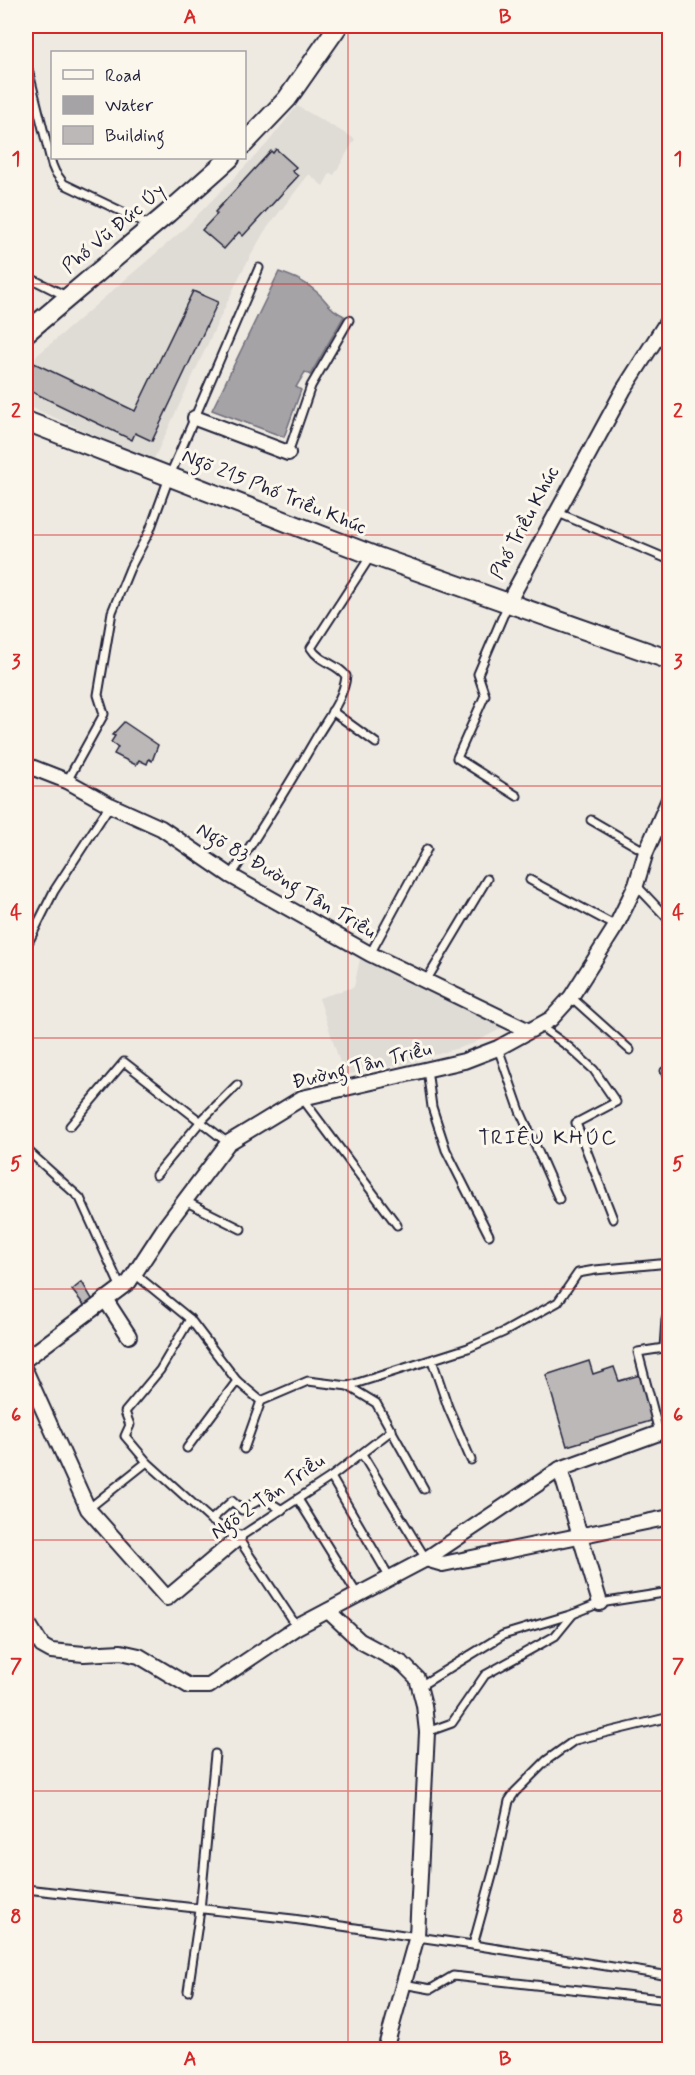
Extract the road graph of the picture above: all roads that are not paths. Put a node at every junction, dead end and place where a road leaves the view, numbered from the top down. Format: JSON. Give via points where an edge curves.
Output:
{"nodes":[{"id":1,"x":338,"y":26,"type":"edge"},
{"id":2,"x":26,"y":61,"type":"edge"},
{"id":3,"x":246,"y":142,"type":"edge"},
{"id":4,"x":229,"y":159,"type":"edge"},
{"id":5,"x":153,"y":226,"type":"junction"},
{"id":6,"x":259,"y":268,"type":"dead end"},
{"id":7,"x":26,"y":276,"type":"edge"},
{"id":8,"x":68,"y":297,"type":"junction"},
{"id":9,"x":669,"y":317,"type":"edge"},
{"id":10,"x":349,"y":320,"type":"dead end"},
{"id":11,"x":26,"y":333,"type":"edge"},
{"id":12,"x":195,"y":418,"type":"junction"},
{"id":13,"x":26,"y":421,"type":"edge"},
{"id":14,"x":288,"y":453,"type":"joint"},
{"id":15,"x":170,"y":475,"type":"junction"},
{"id":16,"x":556,"y":512,"type":"junction"},
{"id":17,"x":372,"y":555,"type":"junction"},
{"id":18,"x":669,"y":560,"type":"edge"},
{"id":19,"x":508,"y":603,"type":"junction"},
{"id":20,"x":669,"y":660,"type":"edge"},
{"id":21,"x":332,"y":711,"type":"junction"},
{"id":22,"x":376,"y":743,"type":"dead end"},
{"id":23,"x":26,"y":765,"type":"edge"},
{"id":24,"x":67,"y":781,"type":"junction"},
{"id":25,"x":517,"y":796,"type":"dead end"},
{"id":26,"x":669,"y":797,"type":"edge"},
{"id":27,"x":110,"y":805,"type":"junction"},
{"id":28,"x":591,"y":820,"type":"dead end"},
{"id":29,"x":428,"y":849,"type":"dead end"},
{"id":30,"x":646,"y":852,"type":"junction"},
{"id":31,"x":231,"y":876,"type":"junction"},
{"id":32,"x":487,"y":879,"type":"dead end"},
{"id":33,"x":530,"y":880,"type":"dead end"},
{"id":34,"x":636,"y":885,"type":"junction"},
{"id":35,"x":669,"y":921,"type":"edge"},
{"id":36,"x":616,"y":926,"type":"junction"},
{"id":37,"x":26,"y":947,"type":"edge"},
{"id":38,"x":370,"y":954,"type":"junction"},
{"id":39,"x":426,"y":981,"type":"junction"},
{"id":40,"x":571,"y":997,"type":"junction"},
{"id":41,"x":534,"y":1028,"type":"junction"},
{"id":42,"x":498,"y":1048,"type":"junction"},
{"id":43,"x":630,"y":1050,"type":"dead end"},
{"id":44,"x":427,"y":1069,"type":"junction"},
{"id":45,"x":669,"y":1069,"type":"edge"},
{"id":46,"x":669,"y":1083,"type":"edge"},
{"id":47,"x":237,"y":1085,"type":"dead end"},
{"id":48,"x":302,"y":1098,"type":"junction"},
{"id":49,"x":201,"y":1121,"type":"junction"},
{"id":50,"x":70,"y":1126,"type":"dead end"},
{"id":51,"x":228,"y":1143,"type":"junction"},
{"id":52,"x":26,"y":1149,"type":"edge"},
{"id":53,"x":156,"y":1175,"type":"dead end"},
{"id":54,"x":559,"y":1199,"type":"dead end"},
{"id":55,"x":184,"y":1201,"type":"junction"},
{"id":56,"x":613,"y":1219,"type":"dead end"},
{"id":57,"x":397,"y":1225,"type":"dead end"},
{"id":58,"x":241,"y":1229,"type":"dead end"},
{"id":59,"x":489,"y":1235,"type":"dead end"},
{"id":60,"x":669,"y":1263,"type":"edge"},
{"id":61,"x":135,"y":1273,"type":"junction"},
{"id":62,"x":120,"y":1288,"type":"junction"},
{"id":63,"x":105,"y":1299,"type":"junction"},
{"id":64,"x":669,"y":1319,"type":"edge"},
{"id":65,"x":190,"y":1320,"type":"junction"},
{"id":66,"x":129,"y":1336,"type":"dead end"},
{"id":67,"x":26,"y":1359,"type":"edge"},
{"id":68,"x":432,"y":1360,"type":"junction"},
{"id":69,"x":26,"y":1372,"type":"edge"},
{"id":70,"x":237,"y":1381,"type":"junction"},
{"id":71,"x":348,"y":1386,"type":"junction"},
{"id":72,"x":261,"y":1401,"type":"junction"},
{"id":73,"x":392,"y":1430,"type":"junction"},
{"id":74,"x":664,"y":1430,"type":"edge"},
{"id":75,"x":187,"y":1448,"type":"dead end"},
{"id":76,"x":244,"y":1449,"type":"dead end"},
{"id":77,"x":362,"y":1454,"type":"junction"},
{"id":78,"x":471,"y":1460,"type":"dead end"},
{"id":79,"x":147,"y":1462,"type":"junction"},
{"id":80,"x":560,"y":1469,"type":"junction"},
{"id":81,"x":331,"y":1477,"type":"junction"},
{"id":82,"x":424,"y":1490,"type":"dead end"},
{"id":83,"x":298,"y":1499,"type":"junction"},
{"id":84,"x":88,"y":1509,"type":"junction"},
{"id":85,"x":282,"y":1510,"type":"junction"},
{"id":86,"x":669,"y":1517,"type":"edge"},
{"id":87,"x":212,"y":1520,"type":"junction"},
{"id":88,"x":579,"y":1536,"type":"junction"},
{"id":89,"x":238,"y":1538,"type":"junction"},
{"id":90,"x":426,"y":1559,"type":"junction"},
{"id":91,"x":390,"y":1578,"type":"junction"},
{"id":92,"x":669,"y":1592,"type":"edge"},
{"id":93,"x":357,"y":1594,"type":"junction"},
{"id":94,"x":600,"y":1603,"type":"junction"},
{"id":95,"x":328,"y":1611,"type":"junction"},
{"id":96,"x":573,"y":1614,"type":"junction"},
{"id":97,"x":26,"y":1620,"type":"edge"},
{"id":98,"x":297,"y":1627,"type":"junction"},
{"id":99,"x":420,"y":1686,"type":"junction"},
{"id":100,"x":669,"y":1717,"type":"edge"},
{"id":101,"x":427,"y":1732,"type":"junction"},
{"id":102,"x":215,"y":1754,"type":"dead end"},
{"id":103,"x":26,"y":1889,"type":"edge"},
{"id":104,"x":200,"y":1910,"type":"junction"},
{"id":105,"x":417,"y":1936,"type":"junction"},
{"id":106,"x":473,"y":1945,"type":"junction"},
{"id":107,"x":669,"y":1976,"type":"edge"},
{"id":108,"x":403,"y":1984,"type":"junction"},
{"id":109,"x":188,"y":1991,"type":"dead end"},
{"id":110,"x":669,"y":2000,"type":"edge"},
{"id":111,"x":385,"y":2049,"type":"edge"}],
"edges":[{"from":1,"to":3,"type":"street","via":[[286,99]]},
{"from":2,"to":5,"type":"lane","via":[[58,178]]},
{"from":4,"to":5,"type":"street","name":"Phố Vũ Đức Úy"},
{"from":5,"to":8,"type":"street","name":"Phố Vũ Đức Úy"},
{"from":6,"to":12,"type":"lane"},
{"from":7,"to":8,"type":"lane"},
{"from":8,"to":11,"type":"street","name":"Phố Vũ Đức Úy"},
{"from":9,"to":16,"type":"street","name":"Phố Triều Khúc"},
{"from":10,"to":14,"type":"lane","via":[[311,386]]},
{"from":12,"to":14,"type":"street"},
{"from":12,"to":15,"type":"lane"},
{"from":13,"to":15,"type":"street","name":"Ngõ 215 Phố Triều Khúc"},
{"from":15,"to":17,"type":"street","name":"Ngõ 215 Phố Triều Khúc"},
{"from":15,"to":24,"type":"lane","via":[[150,530],[112,612],[98,695],[104,714]]},
{"from":16,"to":18,"type":"lane"},
{"from":16,"to":19,"type":"street","name":"Phố Triều Khúc"},
{"from":17,"to":19,"type":"street","name":"Ngõ 215 Phố Triều Khúc"},
{"from":17,"to":21,"type":"lane","via":[[311,648],[322,661],[338,666],[346,676]]},
{"from":19,"to":20,"type":"street","name":"Phố Triều Khúc"},
{"from":19,"to":25,"type":"lane","via":[[478,674],[486,694],[457,758]]},
{"from":21,"to":22,"type":"lane"},
{"from":21,"to":31,"type":"lane"},
{"from":23,"to":24,"type":"street","name":"Ngõ 83 Đường Tân Triều"},
{"from":24,"to":27,"type":"street","name":"Ngõ 83 Đường Tân Triều"},
{"from":26,"to":30,"type":"street","name":"Đường Tân Triều"},
{"from":27,"to":31,"type":"street","name":"Ngõ 83 Đường Tân Triều","via":[[161,828]]},
{"from":27,"to":37,"type":"lane","via":[[54,891]]},
{"from":28,"to":30,"type":"lane"},
{"from":29,"to":38,"type":"lane"},
{"from":30,"to":34,"type":"street","name":"Đường Tân Triều"},
{"from":31,"to":38,"type":"street","name":"Ngõ 83 Đường Tân Triều"},
{"from":32,"to":39,"type":"lane"},
{"from":33,"to":36,"type":"lane"},
{"from":34,"to":35,"type":"lane"},
{"from":34,"to":36,"type":"street","name":"Đường Tân Triều"},
{"from":36,"to":40,"type":"street","name":"Đường Tân Triều"},
{"from":38,"to":39,"type":"street","name":"Ngõ 83 Đường Tân Triều"},
{"from":39,"to":41,"type":"street","name":"Ngõ 83 Đường Tân Triều"},
{"from":40,"to":41,"type":"street","name":"Đường Tân Triều","via":[[550,1019]]},
{"from":40,"to":43,"type":"lane"},
{"from":41,"to":42,"type":"street","name":"Đường Tân Triều"},
{"from":41,"to":56,"type":"lane","via":[[570,1048],[594,1070],[616,1102],[576,1124]]},
{"from":42,"to":44,"type":"street","name":"Đường Tân Triều"},
{"from":42,"to":54,"type":"lane","via":[[520,1111]]},
{"from":44,"to":48,"type":"street","name":"Đường Tân Triều"},
{"from":44,"to":59,"type":"lane","via":[[432,1107],[446,1150]]},
{"from":45,"to":46,"type":"lane","via":[[664,1071]]},
{"from":47,"to":49,"type":"lane"},
{"from":48,"to":51,"type":"street","name":"Đường Tân Triều"},
{"from":48,"to":57,"type":"lane"},
{"from":49,"to":50,"type":"lane","via":[[124,1062]]},
{"from":49,"to":51,"type":"lane"},
{"from":49,"to":53,"type":"lane"},
{"from":51,"to":55,"type":"street","name":"Đường Tân Triều"},
{"from":52,"to":62,"type":"lane","via":[[80,1198]]},
{"from":55,"to":58,"type":"lane"},
{"from":55,"to":61,"type":"street","name":"Đường Tân Triều"},
{"from":60,"to":68,"type":"lane","via":[[578,1273],[551,1307],[504,1332]]},
{"from":61,"to":62,"type":"street","name":"Đường Tân Triều"},
{"from":61,"to":65,"type":"lane"},
{"from":62,"to":63,"type":"street","name":"Đường Tân Triều"},
{"from":63,"to":66,"type":"street"},
{"from":63,"to":67,"type":"street","name":"Đường Tân Triều"},
{"from":64,"to":74,"type":"lane","via":[[664,1348],[638,1352]]},
{"from":65,"to":70,"type":"lane"},
{"from":65,"to":79,"type":"lane","via":[[160,1370],[125,1412],[130,1425],[125,1436]]},
{"from":68,"to":71,"type":"lane"},
{"from":68,"to":78,"type":"lane"},
{"from":69,"to":84,"type":"street"},
{"from":70,"to":72,"type":"lane"},
{"from":70,"to":75,"type":"lane"},
{"from":71,"to":72,"type":"lane","via":[[308,1381]]},
{"from":71,"to":73,"type":"lane","via":[[376,1403]]},
{"from":72,"to":76,"type":"lane"},
{"from":73,"to":77,"type":"lane","name":"Ngõ 2 Tân Triều"},
{"from":73,"to":82,"type":"lane"},
{"from":74,"to":80,"type":"street"},
{"from":77,"to":81,"type":"lane","name":"Ngõ 2 Tân Triều"},
{"from":77,"to":90,"type":"lane"},
{"from":79,"to":84,"type":"lane"},
{"from":79,"to":87,"type":"lane"},
{"from":80,"to":88,"type":"street"},
{"from":80,"to":90,"type":"street"},
{"from":81,"to":83,"type":"lane","name":"Ngõ 2 Tân Triều"},
{"from":81,"to":91,"type":"lane"},
{"from":83,"to":85,"type":"lane","name":"Ngõ 2 Tân Triều"},
{"from":83,"to":93,"type":"lane"},
{"from":84,"to":89,"type":"street","name":"Ngõ 2 Tân Triều","via":[[167,1598]]},
{"from":85,"to":87,"type":"lane","via":[[263,1498],[242,1510],[232,1501]]},
{"from":85,"to":89,"type":"lane","name":"Ngõ 2 Tân Triều"},
{"from":86,"to":88,"type":"street"},
{"from":87,"to":89,"type":"lane"},
{"from":88,"to":90,"type":"street","via":[[443,1564]]},
{"from":88,"to":94,"type":"street"},
{"from":89,"to":98,"type":"lane"},
{"from":90,"to":91,"type":"street"},
{"from":91,"to":93,"type":"street"},
{"from":92,"to":94,"type":"lane"},
{"from":93,"to":95,"type":"street"},
{"from":94,"to":96,"type":"lane"},
{"from":95,"to":98,"type":"street"},
{"from":95,"to":99,"type":"street","via":[[360,1641],[403,1664]]},
{"from":96,"to":99,"type":"lane","via":[[503,1635]]},
{"from":96,"to":101,"type":"lane","via":[[555,1636],[484,1675],[452,1723]]},
{"from":97,"to":98,"type":"street","via":[[42,1646],[51,1651],[139,1656],[189,1686],[209,1686]]},
{"from":99,"to":101,"type":"street"},
{"from":100,"to":106,"type":"lane","via":[[575,1740],[547,1760],[515,1792],[509,1801]]},
{"from":101,"to":105,"type":"street"},
{"from":102,"to":104,"type":"lane"},
{"from":103,"to":104,"type":"lane"},
{"from":104,"to":105,"type":"lane"},
{"from":104,"to":109,"type":"lane"},
{"from":105,"to":106,"type":"lane"},
{"from":105,"to":108,"type":"street"},
{"from":106,"to":107,"type":"lane"},
{"from":108,"to":110,"type":"lane","via":[[431,1989],[453,1976]]},
{"from":108,"to":111,"type":"street"}]}
